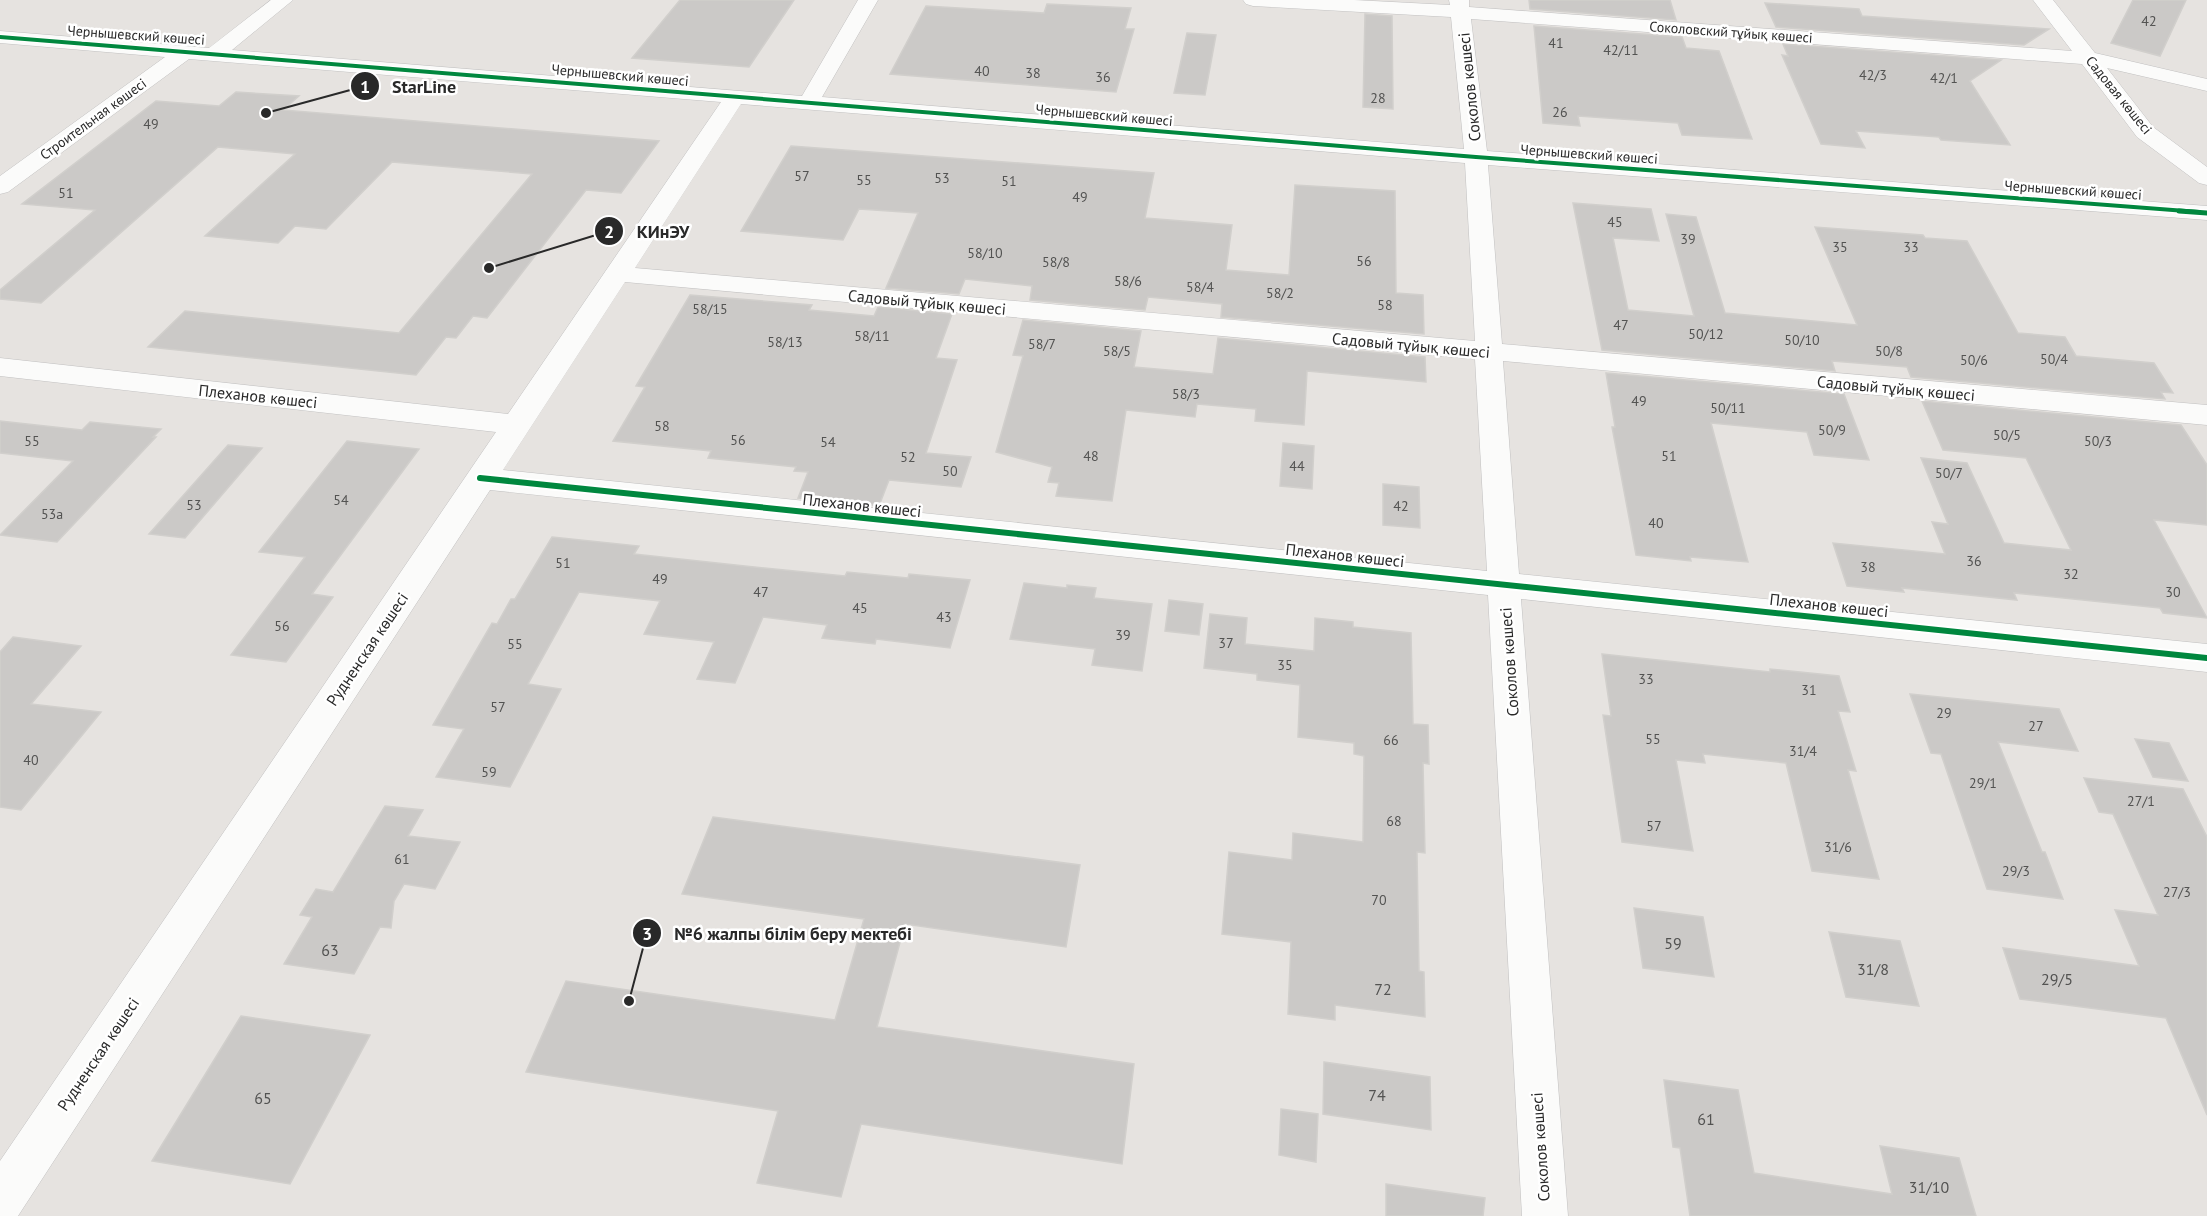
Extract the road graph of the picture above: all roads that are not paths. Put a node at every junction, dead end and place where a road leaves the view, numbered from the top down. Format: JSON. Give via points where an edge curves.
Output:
{"nodes":[{"id":1,"x":283,"y":0,"type":"edge"},
{"id":2,"x":868,"y":0,"type":"edge"},
{"id":3,"x":1252,"y":0,"type":"edge"},
{"id":4,"x":2043,"y":0,"type":"edge"},
{"id":5,"x":1460,"y":6,"type":"edge"},
{"id":6,"x":0,"y":37,"type":"edge"},
{"id":7,"x":186,"y":51,"type":"junction"},
{"id":8,"x":215,"y":53,"type":"junction"},
{"id":9,"x":2088,"y":58,"type":"junction"},
{"id":10,"x":2207,"y":85,"type":"edge"},
{"id":11,"x":735,"y":97,"type":"junction"},
{"id":12,"x":808,"y":103,"type":"junction"},
{"id":13,"x":1476,"y":157,"type":"junction"},
{"id":14,"x":2207,"y":178,"type":"edge"},
{"id":15,"x":0,"y":187,"type":"edge"},
{"id":16,"x":2207,"y":213,"type":"edge"},
{"id":17,"x":616,"y":274,"type":"junction"},
{"id":18,"x":1489,"y":352,"type":"junction"},
{"id":19,"x":0,"y":367,"type":"edge"},
{"id":20,"x":2207,"y":415,"type":"edge"},
{"id":21,"x":516,"y":425,"type":"junction"},
{"id":22,"x":480,"y":478,"type":"junction"},
{"id":23,"x":1504,"y":585,"type":"junction"},
{"id":24,"x":2207,"y":658,"type":"edge"},
{"id":25,"x":0,"y":1202,"type":"edge"},
{"id":26,"x":1545,"y":1216,"type":"edge"}],
"edges":[{"from":1,"to":8,"type":"street"},
{"from":2,"to":12,"type":"street"},
{"from":3,"to":5,"type":"street","name":"Соколовский тұйық көшесі"},
{"from":4,"to":9,"type":"street","name":"Садовая көшесі"},
{"from":5,"to":9,"type":"street","name":"Соколовский тұйық көшесі"},
{"from":5,"to":13,"type":"street","name":"Соколов көшесі"},
{"from":6,"to":7,"type":"street","name":"Чернышевский көшесі"},
{"from":7,"to":8,"type":"street","name":"Чернышевский көшесі"},
{"from":7,"to":15,"type":"street","name":"Строительная көшесі"},
{"from":8,"to":11,"type":"street","name":"Чернышевский көшесі"},
{"from":9,"to":10,"type":"street","name":"Соколовский тұйық көшесі"},
{"from":9,"to":14,"type":"street","name":"Садовая көшесі","via":[[2145,132]]},
{"from":11,"to":12,"type":"street","name":"Чернышевский көшесі"},
{"from":11,"to":17,"type":"street","name":"Рудненская көшесі"},
{"from":12,"to":13,"type":"street","name":"Чернышевский көшесі"},
{"from":13,"to":16,"type":"street","name":"Чернышевский көшесі"},
{"from":13,"to":18,"type":"street","name":"Соколов көшесі"},
{"from":17,"to":18,"type":"street","name":"Садовый тұйық көшесі"},
{"from":17,"to":21,"type":"street","name":"Рудненская көшесі"},
{"from":18,"to":20,"type":"street","name":"Садовый тұйық көшесі"},
{"from":18,"to":23,"type":"street","name":"Соколов көшесі"},
{"from":19,"to":21,"type":"street","name":"Плеханов көшесі"},
{"from":21,"to":22,"type":"street","name":"Рудненская көшесі"},
{"from":22,"to":23,"type":"street","name":"Плеханов көшесі"},
{"from":22,"to":25,"type":"street","name":"Рудненская көшесі"},
{"from":23,"to":24,"type":"street","name":"Плеханов көшесі"},
{"from":23,"to":26,"type":"street","name":"Соколов көшесі"}]}
